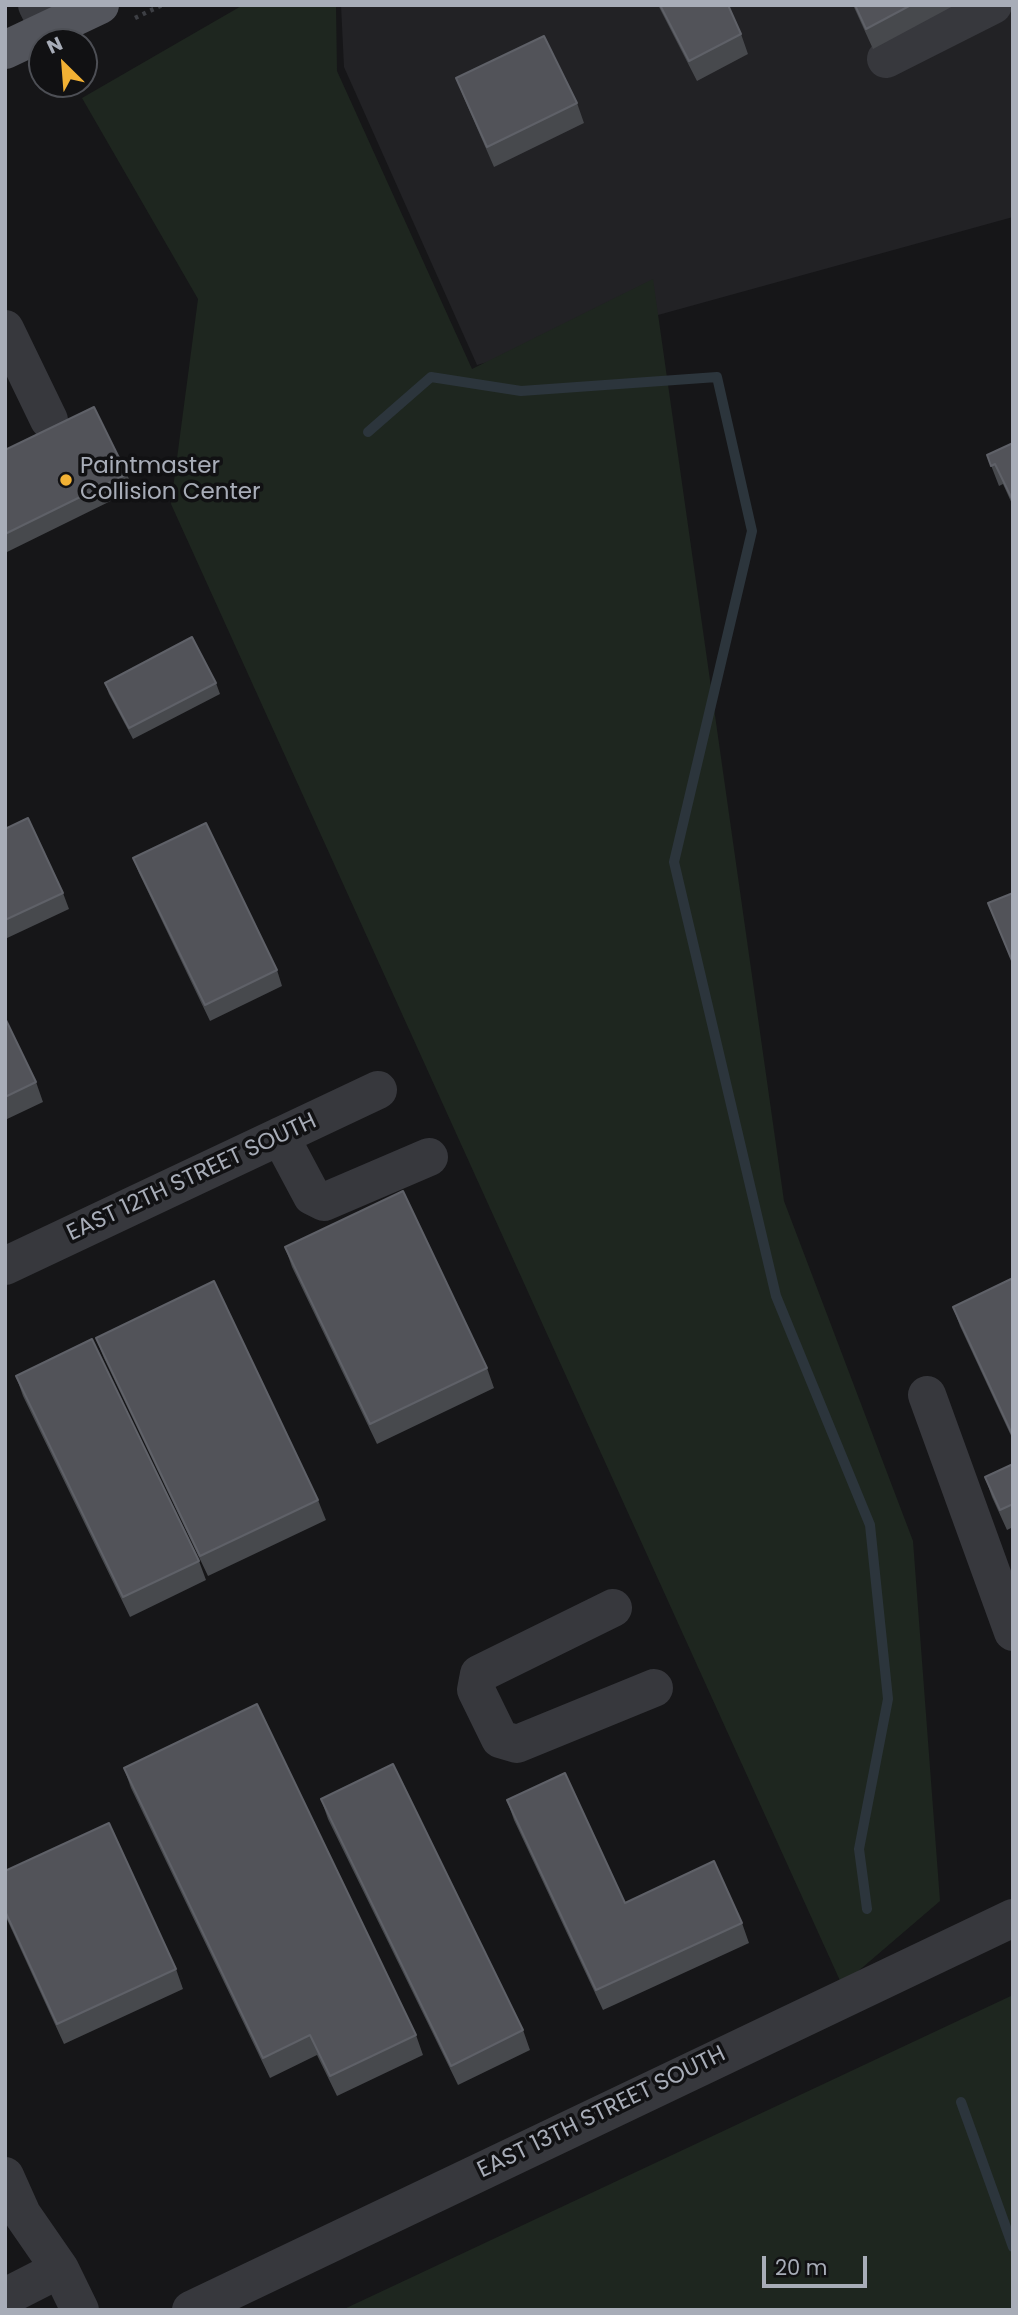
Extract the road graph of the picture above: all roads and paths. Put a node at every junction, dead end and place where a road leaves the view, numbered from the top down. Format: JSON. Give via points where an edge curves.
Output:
{"nodes":[{"id":1,"x":100,"y":5,"type":"edge"},
{"id":2,"x":993,"y":5,"type":"edge"},
{"id":3,"x":43,"y":17,"type":"edge"},
{"id":4,"x":5,"y":50,"type":"edge"},
{"id":5,"x":886,"y":59,"type":"dead end"},
{"id":6,"x":5,"y":329,"type":"edge"},
{"id":7,"x":49,"y":420,"type":"dead end"},
{"id":8,"x":378,"y":1090,"type":"dead end"},
{"id":9,"x":280,"y":1136,"type":"junction"},
{"id":10,"x":429,"y":1157,"type":"dead end"},
{"id":11,"x":5,"y":1266,"type":"edge"},
{"id":12,"x":927,"y":1395,"type":"dead end"},
{"id":13,"x":613,"y":1608,"type":"dead end"},
{"id":14,"x":1013,"y":1632,"type":"edge"},
{"id":15,"x":654,"y":1688,"type":"dead end"},
{"id":16,"x":1013,"y":1918,"type":"edge"},
{"id":17,"x":5,"y":2176,"type":"edge"},
{"id":18,"x":60,"y":2269,"type":"junction"},
{"id":19,"x":5,"y":2297,"type":"edge"},
{"id":20,"x":80,"y":2310,"type":"edge"},
{"id":21,"x":191,"y":2310,"type":"edge"}],
"edges":[{"from":1,"to":3,"type":"main road"},
{"from":2,"to":5,"type":"street"},
{"from":3,"to":4,"type":"main road"},
{"from":6,"to":7,"type":"street"},
{"from":8,"to":9,"type":"street","name":"EAST 12TH STREET SOUTH"},
{"from":9,"to":10,"type":"street","via":[[312,1196],[324,1202]]},
{"from":9,"to":11,"type":"street","name":"EAST 12TH STREET SOUTH"},
{"from":12,"to":14,"type":"street"},
{"from":13,"to":15,"type":"street","via":[[479,1674],[476,1689],[500,1739],[517,1744]]},
{"from":16,"to":21,"type":"street","name":"EAST 13TH STREET SOUTH"},
{"from":17,"to":18,"type":"street","via":[[22,2214]]},
{"from":18,"to":19,"type":"street"},
{"from":18,"to":20,"type":"street"}]}
